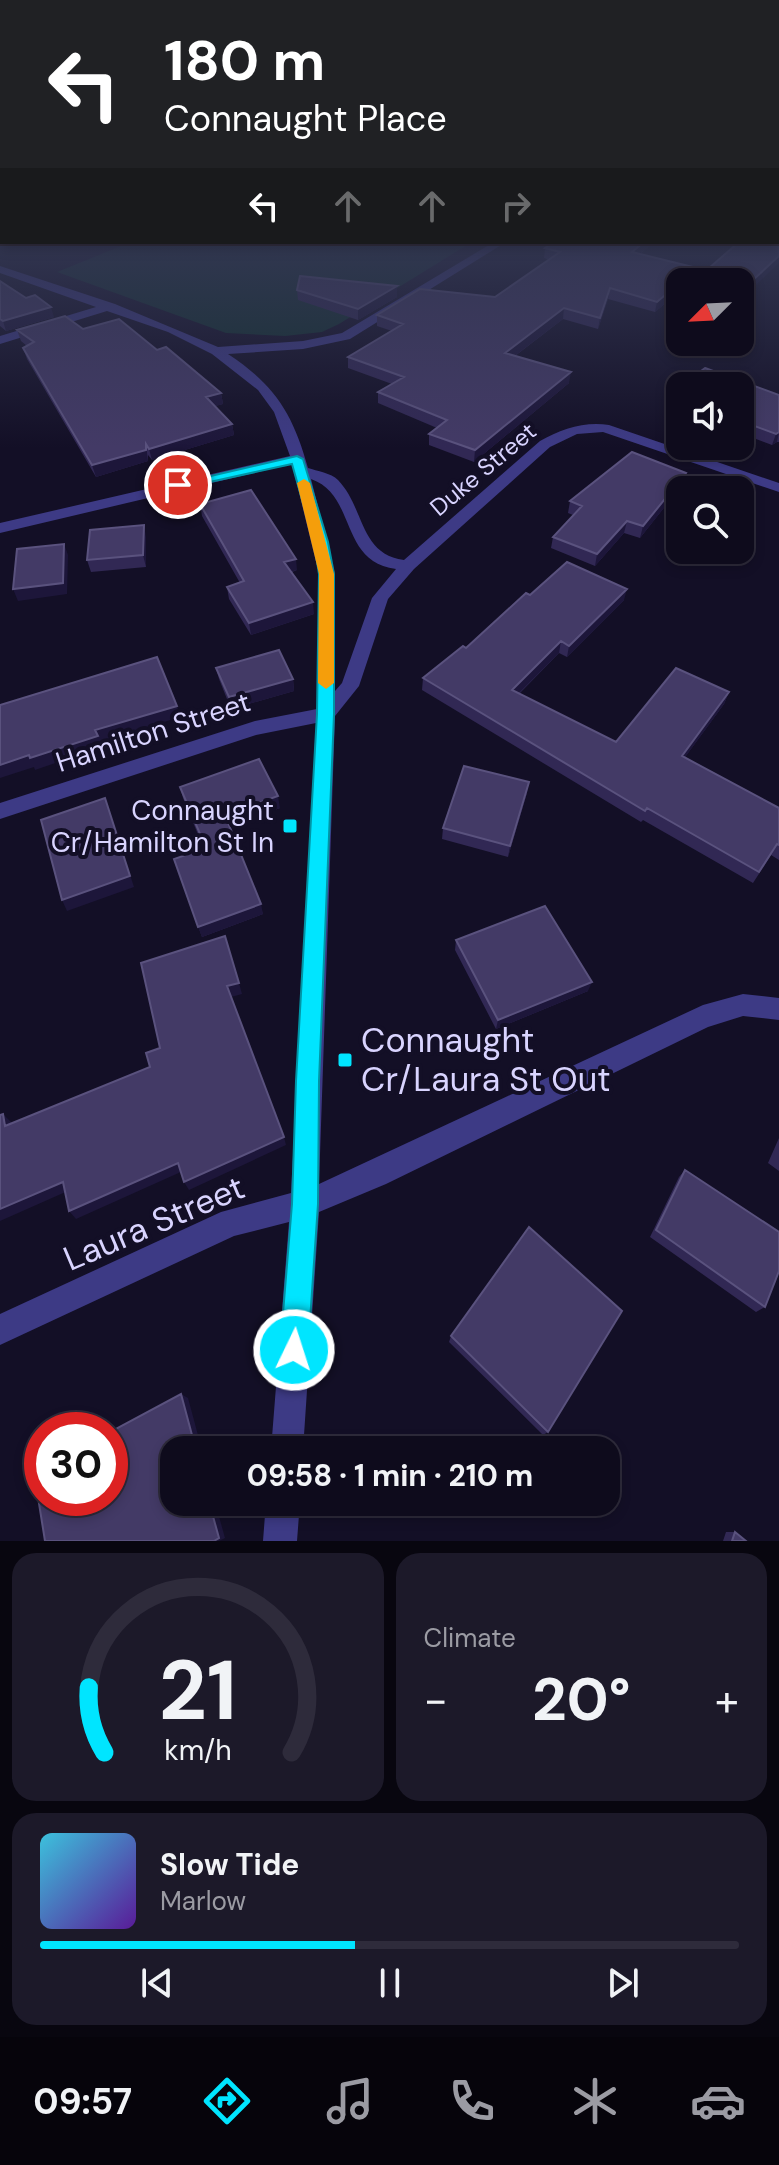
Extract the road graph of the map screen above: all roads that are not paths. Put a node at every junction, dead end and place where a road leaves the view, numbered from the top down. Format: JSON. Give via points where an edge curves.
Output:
{"nodes":[{"id":1,"x":108,"y":305,"type":"edge"},
{"id":2,"x":397,"y":305,"type":"edge"},
{"id":3,"x":111,"y":306,"type":"junction"},
{"id":4,"x":0,"y":340,"type":"edge"},
{"id":5,"x":216,"y":351,"type":"junction"},
{"id":6,"x":298,"y":465,"type":"junction"},
{"id":7,"x":779,"y":488,"type":"edge"},
{"id":8,"x":0,"y":528,"type":"edge"},
{"id":9,"x":408,"y":565,"type":"junction"},
{"id":10,"x":326,"y":714,"type":"junction"},
{"id":11,"x":0,"y":811,"type":"edge"},
{"id":12,"x":779,"y":1009,"type":"edge"},
{"id":13,"x":305,"y":1204,"type":"junction"},
{"id":14,"x":0,"y":1330,"type":"edge"},
{"id":15,"x":288,"y":1436,"type":"edge"},
{"id":16,"x":282,"y":1516,"type":"edge"},
{"id":17,"x":280,"y":1541,"type":"edge"}],
"edges":[{"from":1,"to":3,"type":"street"},
{"from":2,"to":5,"type":"street","via":[[346,336],[303,345]]},
{"from":3,"to":4,"type":"street"},
{"from":3,"to":5,"type":"street"},
{"from":5,"to":6,"type":"street","via":[[263,387],[281,412]]},
{"from":6,"to":8,"type":"street"},
{"from":6,"to":9,"type":"street","via":[[331,481],[365,546],[383,562]]},
{"from":6,"to":10,"type":"street","via":[[327,574]]},
{"from":7,"to":9,"type":"street","name":"Duke Street","via":[[621,432],[583,427],[545,444]]},
{"from":9,"to":10,"type":"street","name":"Duke Street","via":[[380,598],[350,686]]},
{"from":10,"to":11,"type":"street","name":"Hamilton Street","via":[[255,728]]},
{"from":10,"to":13,"type":"street"},
{"from":12,"to":13,"type":"street","name":"Laura Street","via":[[743,1005],[703,1017]]},
{"from":13,"to":14,"type":"street","name":"Laura Street","via":[[231,1222]]},
{"from":13,"to":15,"type":"street"},
{"from":16,"to":17,"type":"street"}]}
